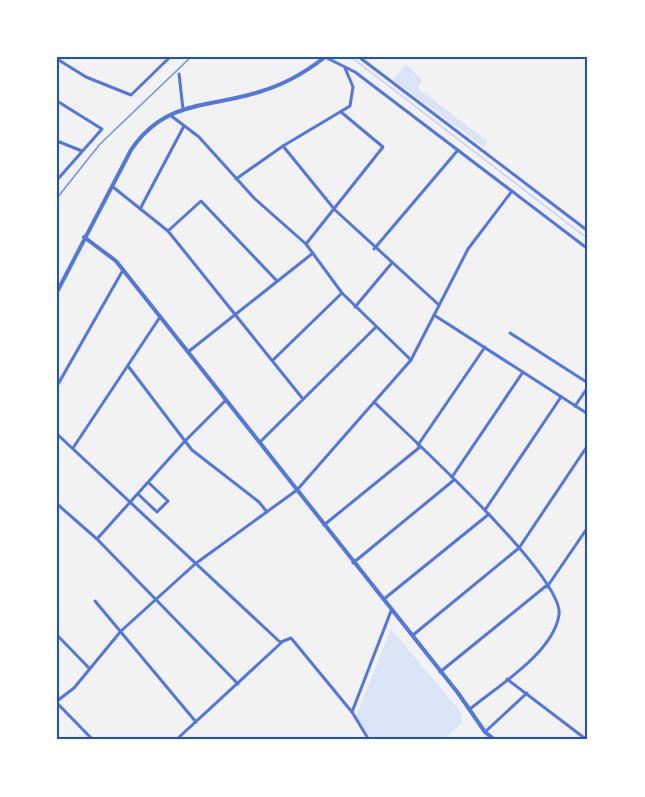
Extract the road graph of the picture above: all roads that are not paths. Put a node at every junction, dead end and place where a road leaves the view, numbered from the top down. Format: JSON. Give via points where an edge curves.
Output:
{"nodes":[{"id":1,"x":161,"y":57,"type":"edge"},
{"id":2,"x":325,"y":57,"type":"edge"},
{"id":3,"x":359,"y":57,"type":"edge"},
{"id":4,"x":168,"y":58,"type":"edge"},
{"id":5,"x":57,"y":59,"type":"edge"},
{"id":6,"x":344,"y":66,"type":"junction"},
{"id":7,"x":179,"y":74,"type":"dead end"},
{"id":8,"x":57,"y":100,"type":"edge"},
{"id":9,"x":183,"y":109,"type":"junction"},
{"id":10,"x":341,"y":112,"type":"junction"},
{"id":11,"x":170,"y":115,"type":"junction"},
{"id":12,"x":184,"y":126,"type":"junction"},
{"id":13,"x":57,"y":141,"type":"edge"},
{"id":14,"x":283,"y":146,"type":"junction"},
{"id":15,"x":458,"y":150,"type":"junction"},
{"id":16,"x":82,"y":151,"type":"junction"},
{"id":17,"x":236,"y":179,"type":"junction"},
{"id":18,"x":57,"y":180,"type":"edge"},
{"id":19,"x":112,"y":188,"type":"junction"},
{"id":20,"x":512,"y":191,"type":"junction"},
{"id":21,"x":141,"y":209,"type":"junction"},
{"id":22,"x":335,"y":210,"type":"junction"},
{"id":23,"x":168,"y":231,"type":"junction"},
{"id":24,"x":588,"y":231,"type":"edge"},
{"id":25,"x":84,"y":237,"type":"junction"},
{"id":26,"x":306,"y":244,"type":"junction"},
{"id":27,"x":374,"y":249,"type":"junction"},
{"id":28,"x":588,"y":249,"type":"edge"},
{"id":29,"x":313,"y":253,"type":"junction"},
{"id":30,"x":391,"y":264,"type":"junction"},
{"id":31,"x":123,"y":270,"type":"junction"},
{"id":32,"x":277,"y":281,"type":"junction"},
{"id":33,"x":57,"y":292,"type":"edge"},
{"id":34,"x":342,"y":293,"type":"junction"},
{"id":35,"x":439,"y":306,"type":"junction"},
{"id":36,"x":355,"y":307,"type":"junction"},
{"id":37,"x":236,"y":314,"type":"junction"},
{"id":38,"x":434,"y":315,"type":"junction"},
{"id":39,"x":160,"y":317,"type":"junction"},
{"id":40,"x":375,"y":328,"type":"junction"},
{"id":41,"x":510,"y":333,"type":"dead end"},
{"id":42,"x":484,"y":347,"type":"junction"},
{"id":43,"x":188,"y":351,"type":"junction"},
{"id":44,"x":273,"y":360,"type":"junction"},
{"id":45,"x":411,"y":360,"type":"junction"},
{"id":46,"x":128,"y":366,"type":"junction"},
{"id":47,"x":523,"y":372,"type":"junction"},
{"id":48,"x":588,"y":385,"type":"edge"},
{"id":49,"x":57,"y":386,"type":"edge"},
{"id":50,"x":562,"y":396,"type":"junction"},
{"id":51,"x":303,"y":399,"type":"junction"},
{"id":52,"x":226,"y":400,"type":"junction"},
{"id":53,"x":374,"y":402,"type":"junction"},
{"id":54,"x":575,"y":406,"type":"junction"},
{"id":55,"x":588,"y":414,"type":"edge"},
{"id":56,"x":57,"y":434,"type":"edge"},
{"id":57,"x":185,"y":441,"type":"junction"},
{"id":58,"x":260,"y":442,"type":"junction"},
{"id":59,"x":588,"y":445,"type":"edge"},
{"id":60,"x":419,"y":446,"type":"junction"},
{"id":61,"x":73,"y":448,"type":"junction"},
{"id":62,"x":453,"y":479,"type":"junction"},
{"id":63,"x":149,"y":483,"type":"junction"},
{"id":64,"x":297,"y":490,"type":"junction"},
{"id":65,"x":138,"y":494,"type":"junction"},
{"id":66,"x":130,"y":503,"type":"junction"},
{"id":67,"x":57,"y":504,"type":"edge"},
{"id":68,"x":485,"y":510,"type":"junction"},
{"id":69,"x":267,"y":512,"type":"junction"},
{"id":70,"x":489,"y":514,"type":"junction"},
{"id":71,"x":324,"y":525,"type":"junction"},
{"id":72,"x":588,"y":527,"type":"edge"},
{"id":73,"x":97,"y":540,"type":"junction"},
{"id":74,"x":519,"y":548,"type":"junction"},
{"id":75,"x":353,"y":562,"type":"junction"},
{"id":76,"x":196,"y":563,"type":"junction"},
{"id":77,"x":547,"y":586,"type":"junction"},
{"id":78,"x":157,"y":599,"type":"junction"},
{"id":79,"x":383,"y":600,"type":"junction"},
{"id":80,"x":95,"y":601,"type":"dead end"},
{"id":81,"x":391,"y":611,"type":"junction"},
{"id":82,"x":121,"y":631,"type":"junction"},
{"id":83,"x":57,"y":635,"type":"edge"},
{"id":84,"x":411,"y":636,"type":"junction"},
{"id":85,"x":281,"y":643,"type":"junction"},
{"id":86,"x":90,"y":669,"type":"junction"},
{"id":87,"x":440,"y":672,"type":"junction"},
{"id":88,"x":507,"y":679,"type":"junction"},
{"id":89,"x":238,"y":684,"type":"junction"},
{"id":90,"x":526,"y":693,"type":"junction"},
{"id":91,"x":57,"y":702,"type":"edge"},
{"id":92,"x":469,"y":710,"type":"junction"},
{"id":93,"x":352,"y":712,"type":"junction"},
{"id":94,"x":196,"y":722,"type":"junction"},
{"id":95,"x":485,"y":732,"type":"junction"},
{"id":96,"x":93,"y":740,"type":"edge"},
{"id":97,"x":176,"y":740,"type":"edge"},
{"id":98,"x":369,"y":740,"type":"edge"},
{"id":99,"x":495,"y":740,"type":"edge"},
{"id":100,"x":587,"y":740,"type":"edge"}],
"edges":[{"from":1,"to":4,"type":"street"},
{"from":2,"to":6,"type":"street"},
{"from":2,"to":9,"type":"street","via":[[301,74],[268,89]]},
{"from":3,"to":24,"type":"street"},
{"from":4,"to":5,"type":"street","via":[[130,95],[86,77]]},
{"from":6,"to":10,"type":"street","via":[[353,92],[350,106]]},
{"from":6,"to":15,"type":"street"},
{"from":7,"to":9,"type":"street"},
{"from":8,"to":16,"type":"street","via":[[102,129]]},
{"from":9,"to":11,"type":"street"},
{"from":10,"to":14,"type":"street"},
{"from":10,"to":22,"type":"street","via":[[383,147]]},
{"from":11,"to":12,"type":"street"},
{"from":11,"to":19,"type":"street","via":[[135,144]]},
{"from":12,"to":17,"type":"street","via":[[199,137]]},
{"from":12,"to":21,"type":"street"},
{"from":13,"to":16,"type":"street"},
{"from":14,"to":17,"type":"street"},
{"from":14,"to":22,"type":"street"},
{"from":15,"to":20,"type":"street"},
{"from":15,"to":27,"type":"street"},
{"from":16,"to":18,"type":"street"},
{"from":17,"to":26,"type":"street"},
{"from":19,"to":21,"type":"street"},
{"from":19,"to":25,"type":"street"},
{"from":20,"to":28,"type":"street"},
{"from":20,"to":35,"type":"street","via":[[475,238]]},
{"from":21,"to":23,"type":"street"},
{"from":22,"to":26,"type":"street"},
{"from":22,"to":27,"type":"street"},
{"from":23,"to":32,"type":"street","via":[[201,201]]},
{"from":23,"to":37,"type":"street"},
{"from":25,"to":31,"type":"street","via":[[109,254]]},
{"from":25,"to":33,"type":"street"},
{"from":26,"to":29,"type":"street"},
{"from":27,"to":30,"type":"street"},
{"from":29,"to":32,"type":"street"},
{"from":29,"to":34,"type":"street"},
{"from":30,"to":35,"type":"street"},
{"from":30,"to":36,"type":"street"},
{"from":31,"to":39,"type":"street"},
{"from":31,"to":49,"type":"street"},
{"from":32,"to":37,"type":"street"},
{"from":34,"to":36,"type":"street"},
{"from":34,"to":44,"type":"street"},
{"from":35,"to":38,"type":"street"},
{"from":36,"to":40,"type":"street"},
{"from":37,"to":43,"type":"street"},
{"from":37,"to":44,"type":"street"},
{"from":38,"to":42,"type":"street"},
{"from":38,"to":45,"type":"street"},
{"from":39,"to":43,"type":"street"},
{"from":39,"to":46,"type":"street"},
{"from":40,"to":45,"type":"street"},
{"from":40,"to":51,"type":"street"},
{"from":41,"to":48,"type":"street"},
{"from":42,"to":47,"type":"street"},
{"from":42,"to":60,"type":"street"},
{"from":43,"to":52,"type":"street"},
{"from":44,"to":51,"type":"street"},
{"from":45,"to":53,"type":"street"},
{"from":46,"to":57,"type":"street"},
{"from":46,"to":61,"type":"street"},
{"from":47,"to":50,"type":"street"},
{"from":47,"to":62,"type":"street"},
{"from":48,"to":54,"type":"street"},
{"from":50,"to":54,"type":"street"},
{"from":50,"to":68,"type":"street"},
{"from":51,"to":58,"type":"street"},
{"from":52,"to":57,"type":"street"},
{"from":52,"to":58,"type":"street"},
{"from":53,"to":60,"type":"street"},
{"from":53,"to":64,"type":"street"},
{"from":54,"to":55,"type":"street"},
{"from":56,"to":61,"type":"street"},
{"from":57,"to":63,"type":"street"},
{"from":57,"to":69,"type":"street"},
{"from":58,"to":64,"type":"street"},
{"from":59,"to":74,"type":"street"},
{"from":60,"to":62,"type":"street"},
{"from":60,"to":71,"type":"street"},
{"from":61,"to":66,"type":"street"},
{"from":62,"to":68,"type":"street"},
{"from":62,"to":75,"type":"street"},
{"from":63,"to":65,"type":"street"},
{"from":63,"to":65,"type":"street","via":[[168,501],[157,512]]},
{"from":64,"to":69,"type":"street"},
{"from":64,"to":71,"type":"street"},
{"from":65,"to":66,"type":"street"},
{"from":66,"to":73,"type":"street"},
{"from":66,"to":76,"type":"street"},
{"from":67,"to":73,"type":"street"},
{"from":68,"to":70,"type":"street"},
{"from":69,"to":76,"type":"street"},
{"from":70,"to":74,"type":"street"},
{"from":70,"to":79,"type":"street"},
{"from":71,"to":75,"type":"street"},
{"from":72,"to":77,"type":"street"},
{"from":73,"to":78,"type":"street"},
{"from":74,"to":77,"type":"street"},
{"from":74,"to":84,"type":"street"},
{"from":75,"to":79,"type":"street"},
{"from":76,"to":78,"type":"street"},
{"from":76,"to":85,"type":"street"},
{"from":77,"to":87,"type":"street"},
{"from":77,"to":88,"type":"street","via":[[558,604],[558,620],[542,651]]},
{"from":78,"to":82,"type":"street"},
{"from":78,"to":89,"type":"street"},
{"from":79,"to":81,"type":"street"},
{"from":80,"to":82,"type":"street"},
{"from":81,"to":84,"type":"street"},
{"from":81,"to":93,"type":"street"},
{"from":82,"to":86,"type":"street"},
{"from":82,"to":94,"type":"street"},
{"from":83,"to":86,"type":"street"},
{"from":84,"to":87,"type":"street"},
{"from":85,"to":89,"type":"street"},
{"from":85,"to":93,"type":"street","via":[[291,638]]},
{"from":86,"to":91,"type":"street"},
{"from":87,"to":92,"type":"street"},
{"from":88,"to":90,"type":"street"},
{"from":88,"to":92,"type":"street"},
{"from":89,"to":94,"type":"street"},
{"from":90,"to":95,"type":"street"},
{"from":90,"to":100,"type":"street"},
{"from":91,"to":96,"type":"street"},
{"from":92,"to":95,"type":"street"},
{"from":93,"to":98,"type":"street"},
{"from":94,"to":97,"type":"street"},
{"from":95,"to":99,"type":"street"}]}
